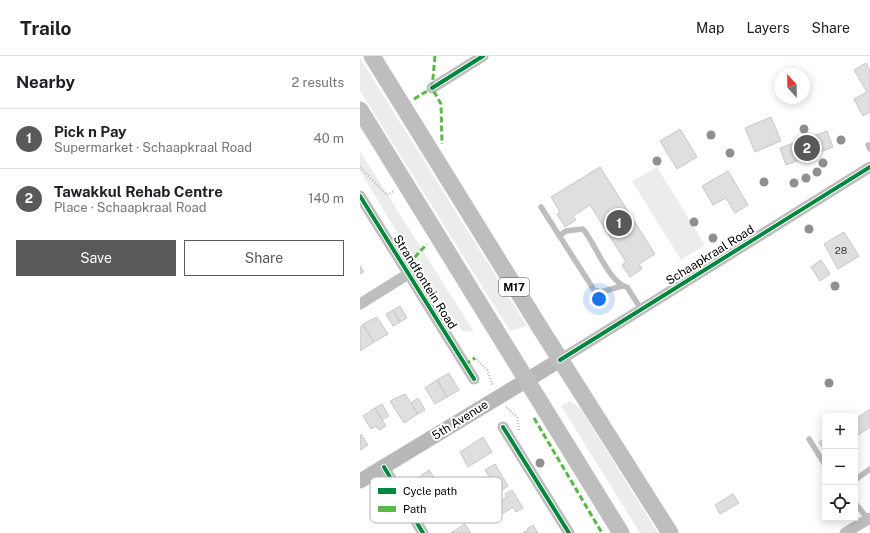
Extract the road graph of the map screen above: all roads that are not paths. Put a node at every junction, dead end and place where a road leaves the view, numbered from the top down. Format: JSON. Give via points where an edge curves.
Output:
{"nodes":[{"id":1,"x":372,"y":56,"type":"edge"},
{"id":2,"x":483,"y":56,"type":"edge"},
{"id":3,"x":432,"y":88,"type":"dead end"},
{"id":4,"x":360,"y":110,"type":"edge"},
{"id":5,"x":870,"y":167,"type":"edge"},
{"id":6,"x":360,"y":196,"type":"edge"},
{"id":7,"x":541,"y":208,"type":"dead end"},
{"id":8,"x":559,"y":236,"type":"junction"},
{"id":9,"x":408,"y":274,"type":"junction"},
{"id":10,"x":622,"y":286,"type":"junction"},
{"id":11,"x":360,"y":304,"type":"edge"},
{"id":12,"x":640,"y":309,"type":"junction"},
{"id":13,"x":560,"y":360,"type":"junction"},
{"id":14,"x":474,"y":379,"type":"dead end"},
{"id":15,"x":527,"y":380,"type":"junction"},
{"id":16,"x":503,"y":427,"type":"dead end"},
{"id":17,"x":809,"y":439,"type":"dead end"},
{"id":18,"x":822,"y":460,"type":"edge"},
{"id":19,"x":384,"y":467,"type":"junction"},
{"id":20,"x":870,"y":469,"type":"edge"},
{"id":21,"x":390,"y":477,"type":"edge"},
{"id":22,"x":858,"y":478,"type":"edge"},
{"id":23,"x":360,"y":481,"type":"edge"},
{"id":24,"x":858,"y":506,"type":"edge"},
{"id":25,"x":869,"y":519,"type":"edge"},
{"id":26,"x":418,"y":523,"type":"edge"},
{"id":27,"x":424,"y":533,"type":"edge"},
{"id":28,"x":569,"y":533,"type":"edge"},
{"id":29,"x":621,"y":533,"type":"edge"},
{"id":30,"x":670,"y":533,"type":"edge"},
{"id":31,"x":845,"y":533,"type":"edge"}],
"edges":[{"from":1,"to":13,"type":"main road","number":"M17"},
{"from":2,"to":3,"type":"street"},
{"from":4,"to":15,"type":"main road"},
{"from":5,"to":12,"type":"street","name":"Schaapkraal Road"},
{"from":6,"to":9,"type":"street","name":"Strandfontein Road"},
{"from":7,"to":8,"type":"lane"},
{"from":8,"to":10,"type":"lane","via":[[594,290],[601,292]]},
{"from":8,"to":10,"type":"lane","via":[[566,231],[583,229]]},
{"from":9,"to":11,"type":"street"},
{"from":9,"to":14,"type":"street","name":"Strandfontein Road"},
{"from":10,"to":12,"type":"lane","via":[[627,287]]},
{"from":12,"to":13,"type":"street","name":"Schaapkraal Road"},
{"from":13,"to":15,"type":"main road","name":"5th Avenue"},
{"from":13,"to":30,"type":"main road","number":"M17"},
{"from":15,"to":19,"type":"main road","name":"5th Avenue"},
{"from":15,"to":29,"type":"main road"},
{"from":16,"to":28,"type":"street"},
{"from":17,"to":18,"type":"lane"},
{"from":19,"to":21,"type":"street"},
{"from":19,"to":23,"type":"main road","name":"5th Avenue"},
{"from":20,"to":22,"type":"lane"},
{"from":24,"to":25,"type":"lane"},
{"from":25,"to":31,"type":"street"},
{"from":26,"to":27,"type":"street"}]}
